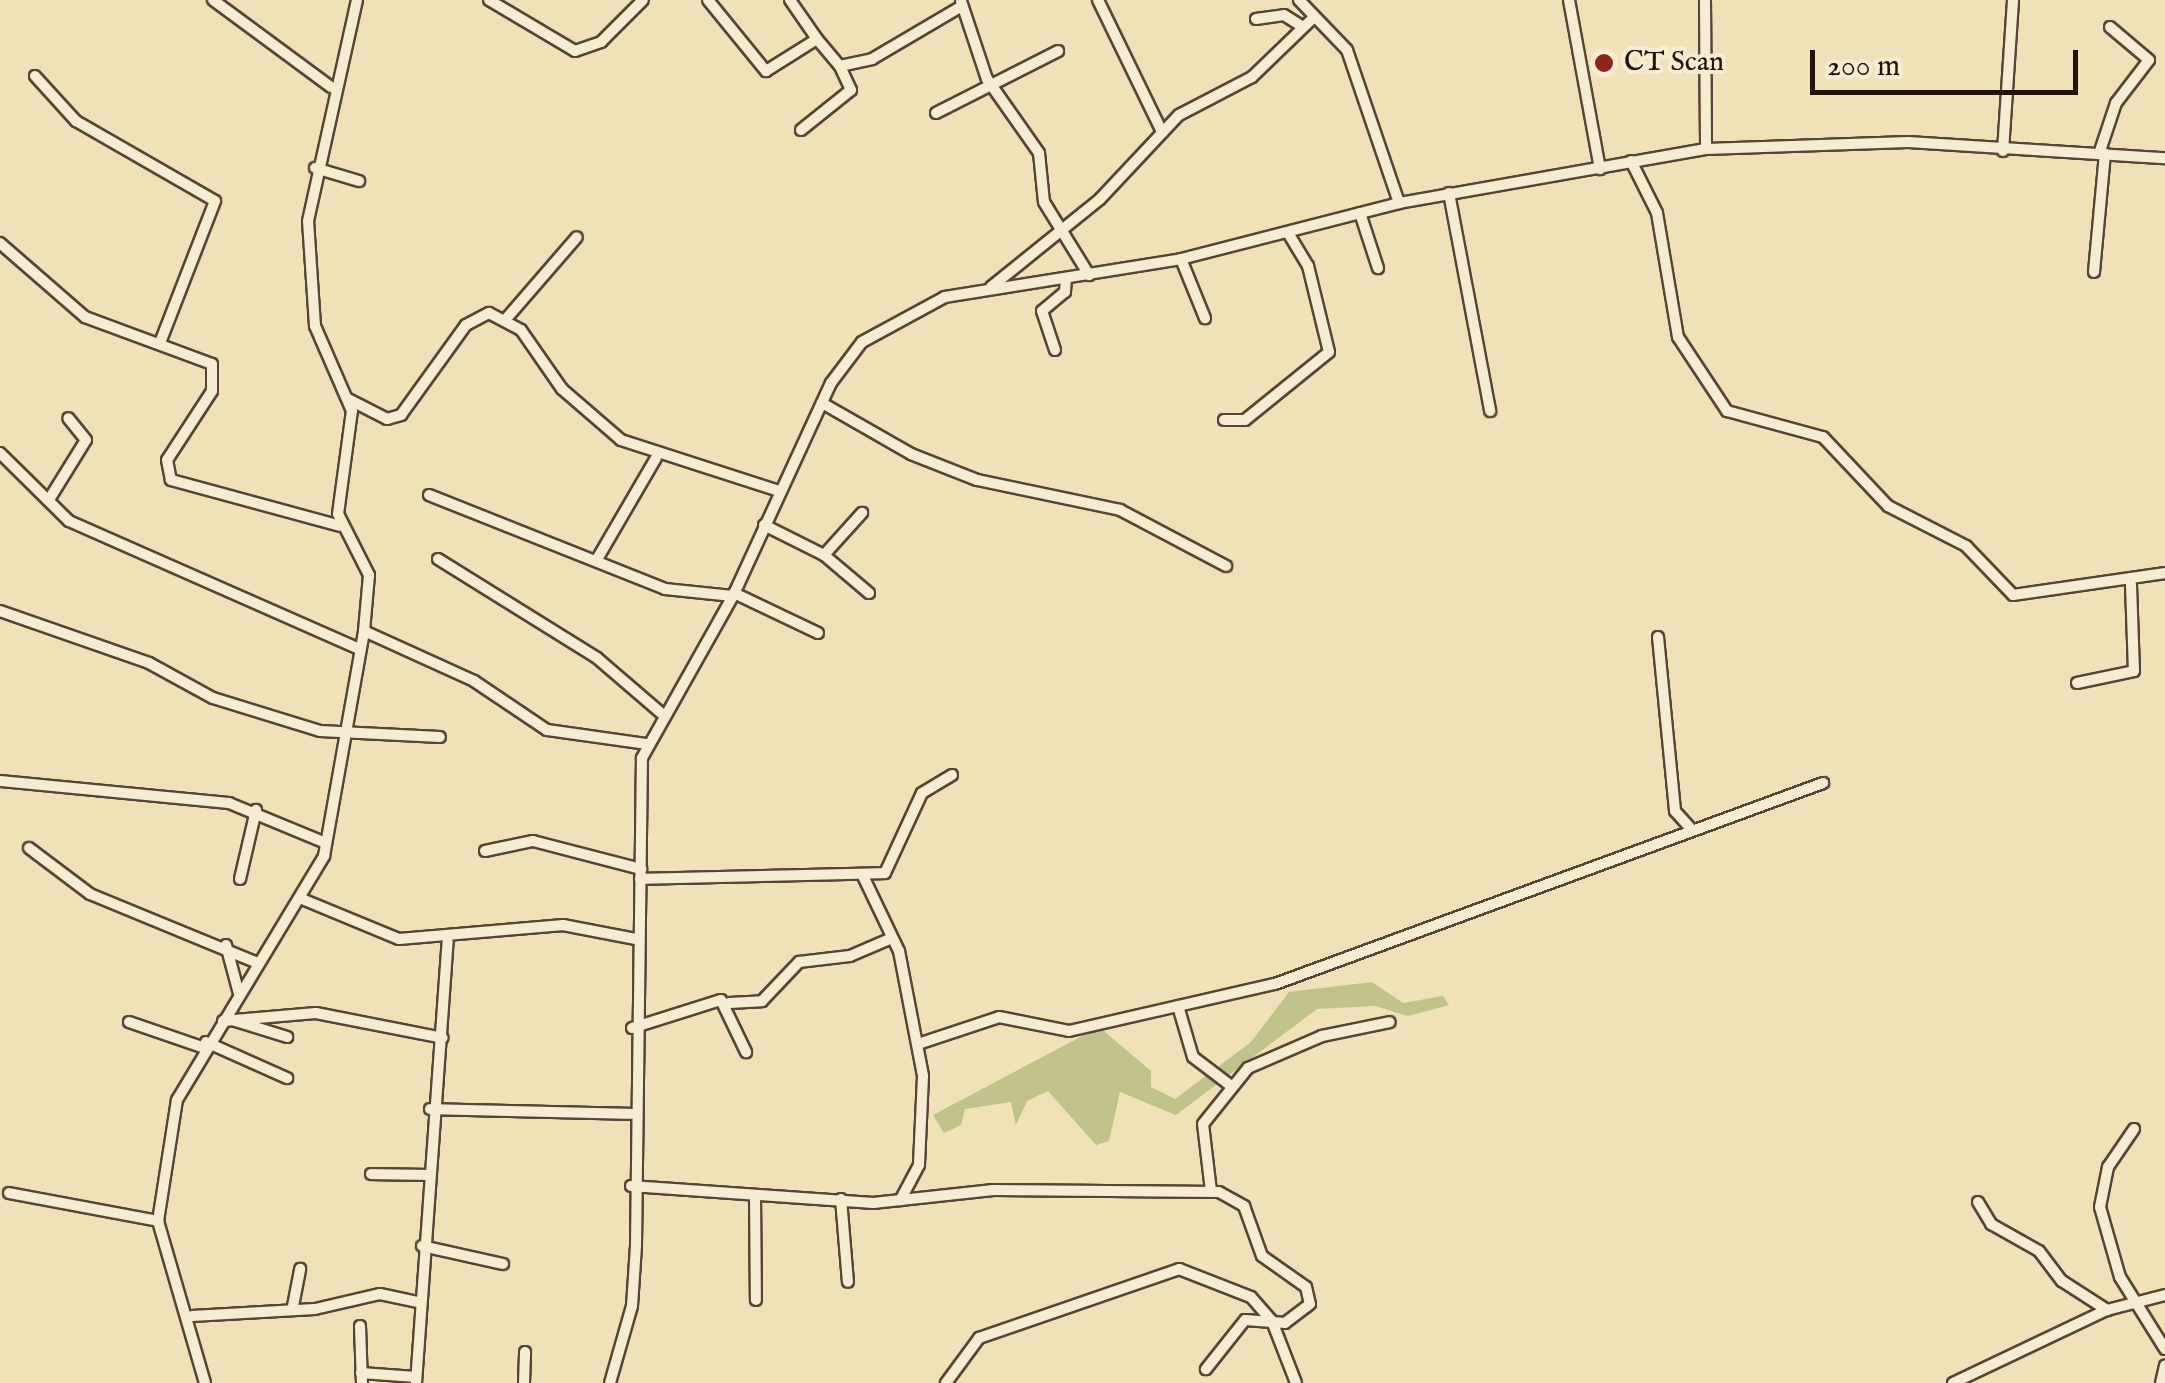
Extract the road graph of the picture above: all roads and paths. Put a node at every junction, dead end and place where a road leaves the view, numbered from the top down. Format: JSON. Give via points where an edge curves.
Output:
{"nodes":[{"id":1,"x":213,"y":0,"type":"edge"},
{"id":2,"x":490,"y":0,"type":"edge"},
{"id":3,"x":643,"y":0,"type":"edge"},
{"id":4,"x":708,"y":0,"type":"edge"},
{"id":5,"x":790,"y":0,"type":"edge"},
{"id":6,"x":1098,"y":0,"type":"edge"},
{"id":7,"x":1298,"y":0,"type":"edge"},
{"id":8,"x":1570,"y":0,"type":"edge"},
{"id":9,"x":1705,"y":0,"type":"edge"},
{"id":10,"x":2014,"y":0,"type":"edge"},
{"id":11,"x":353,"y":3,"type":"edge"},
{"id":12,"x":961,"y":3,"type":"edge"},
{"id":13,"x":1256,"y":18,"type":"dead end"},
{"id":14,"x":1314,"y":18,"type":"junction"},
{"id":15,"x":1303,"y":27,"type":"junction"},
{"id":16,"x":2110,"y":27,"type":"dead end"},
{"id":17,"x":816,"y":40,"type":"junction"},
{"id":18,"x":1058,"y":51,"type":"dead end"},
{"id":19,"x":840,"y":66,"type":"junction"},
{"id":20,"x":35,"y":76,"type":"dead end"},
{"id":21,"x":332,"y":87,"type":"junction"},
{"id":22,"x":992,"y":88,"type":"junction"},
{"id":23,"x":936,"y":113,"type":"dead end"},
{"id":24,"x":801,"y":130,"type":"dead end"},
{"id":25,"x":1162,"y":132,"type":"junction"},
{"id":26,"x":1706,"y":149,"type":"junction"},
{"id":27,"x":2003,"y":151,"type":"junction"},
{"id":28,"x":2102,"y":154,"type":"junction"},
{"id":29,"x":2165,"y":158,"type":"edge"},
{"id":30,"x":1632,"y":162,"type":"junction"},
{"id":31,"x":314,"y":168,"type":"junction"},
{"id":32,"x":1600,"y":169,"type":"junction"},
{"id":33,"x":359,"y":181,"type":"dead end"},
{"id":34,"x":1449,"y":194,"type":"junction"},
{"id":35,"x":1400,"y":203,"type":"junction"},
{"id":36,"x":1360,"y":213,"type":"junction"},
{"id":37,"x":1057,"y":227,"type":"junction"},
{"id":38,"x":1288,"y":233,"type":"junction"},
{"id":39,"x":577,"y":237,"type":"dead end"},
{"id":40,"x":0,"y":244,"type":"edge"},
{"id":41,"x":1181,"y":259,"type":"junction"},
{"id":42,"x":1378,"y":268,"type":"dead end"},
{"id":43,"x":2094,"y":272,"type":"dead end"},
{"id":44,"x":1090,"y":275,"type":"junction"},
{"id":45,"x":1066,"y":278,"type":"junction"},
{"id":46,"x":990,"y":288,"type":"junction"},
{"id":47,"x":1205,"y":318,"type":"dead end"},
{"id":48,"x":506,"y":319,"type":"junction"},
{"id":49,"x":161,"y":340,"type":"junction"},
{"id":50,"x":1056,"y":350,"type":"dead end"},
{"id":51,"x":348,"y":398,"type":"junction"},
{"id":52,"x":822,"y":403,"type":"junction"},
{"id":53,"x":1490,"y":410,"type":"dead end"},
{"id":54,"x":68,"y":418,"type":"dead end"},
{"id":55,"x":1224,"y":420,"type":"dead end"},
{"id":56,"x":0,"y":453,"type":"edge"},
{"id":57,"x":656,"y":458,"type":"junction"},
{"id":58,"x":779,"y":491,"type":"junction"},
{"id":59,"x":429,"y":495,"type":"dead end"},
{"id":60,"x":50,"y":498,"type":"junction"},
{"id":61,"x":862,"y":512,"type":"dead end"},
{"id":62,"x":764,"y":525,"type":"junction"},
{"id":63,"x":340,"y":526,"type":"junction"},
{"id":64,"x":824,"y":554,"type":"junction"},
{"id":65,"x":438,"y":559,"type":"dead end"},
{"id":66,"x":596,"y":561,"type":"junction"},
{"id":67,"x":1226,"y":566,"type":"dead end"},
{"id":68,"x":2165,"y":573,"type":"edge"},
{"id":69,"x":2131,"y":584,"type":"junction"},
{"id":70,"x":868,"y":592,"type":"dead end"},
{"id":71,"x":733,"y":594,"type":"junction"},
{"id":72,"x":0,"y":611,"type":"edge"},
{"id":73,"x":364,"y":631,"type":"junction"},
{"id":74,"x":818,"y":633,"type":"dead end"},
{"id":75,"x":1658,"y":637,"type":"dead end"},
{"id":76,"x":336,"y":639,"type":"junction"},
{"id":77,"x":358,"y":649,"type":"junction"},
{"id":78,"x":355,"y":664,"type":"junction"},
{"id":79,"x":2077,"y":683,"type":"dead end"},
{"id":80,"x":662,"y":714,"type":"junction"},
{"id":81,"x":339,"y":734,"type":"junction"},
{"id":82,"x":440,"y":737,"type":"dead end"},
{"id":83,"x":646,"y":744,"type":"junction"},
{"id":84,"x":952,"y":775,"type":"dead end"},
{"id":85,"x":0,"y":781,"type":"edge"},
{"id":86,"x":1823,"y":783,"type":"dead end"},
{"id":87,"x":256,"y":810,"type":"junction"},
{"id":88,"x":1692,"y":830,"type":"junction"},
{"id":89,"x":326,"y":844,"type":"junction"},
{"id":90,"x":30,"y":848,"type":"dead end"},
{"id":91,"x":485,"y":850,"type":"dead end"},
{"id":92,"x":640,"y":874,"type":"junction"},
{"id":93,"x":863,"y":876,"type":"junction"},
{"id":94,"x":240,"y":879,"type":"dead end"},
{"id":95,"x":302,"y":900,"type":"junction"},
{"id":96,"x":892,"y":938,"type":"junction"},
{"id":97,"x":636,"y":939,"type":"junction"},
{"id":98,"x":448,"y":941,"type":"junction"},
{"id":99,"x":226,"y":945,"type":"junction"},
{"id":100,"x":257,"y":963,"type":"junction"},
{"id":101,"x":239,"y":994,"type":"junction"},
{"id":102,"x":729,"y":1003,"type":"junction"},
{"id":103,"x":1178,"y":1006,"type":"junction"},
{"id":104,"x":225,"y":1021,"type":"junction"},
{"id":105,"x":129,"y":1022,"type":"dead end"},
{"id":106,"x":1390,"y":1022,"type":"dead end"},
{"id":107,"x":632,"y":1028,"type":"junction"},
{"id":108,"x":287,"y":1037,"type":"dead end"},
{"id":109,"x":443,"y":1038,"type":"junction"},
{"id":110,"x":918,"y":1044,"type":"junction"},
{"id":111,"x":204,"y":1045,"type":"junction"},
{"id":112,"x":746,"y":1052,"type":"dead end"},
{"id":113,"x":286,"y":1078,"type":"dead end"},
{"id":114,"x":1231,"y":1086,"type":"junction"},
{"id":115,"x":430,"y":1109,"type":"junction"},
{"id":116,"x":631,"y":1114,"type":"junction"},
{"id":117,"x":2134,"y":1130,"type":"dead end"},
{"id":118,"x":371,"y":1174,"type":"dead end"},
{"id":119,"x":428,"y":1174,"type":"junction"},
{"id":120,"x":631,"y":1186,"type":"junction"},
{"id":121,"x":1212,"y":1191,"type":"junction"},
{"id":122,"x":9,"y":1193,"type":"dead end"},
{"id":123,"x":754,"y":1195,"type":"junction"},
{"id":124,"x":841,"y":1199,"type":"junction"},
{"id":125,"x":900,"y":1200,"type":"junction"},
{"id":126,"x":1978,"y":1202,"type":"dead end"},
{"id":127,"x":158,"y":1221,"type":"junction"},
{"id":128,"x":422,"y":1246,"type":"junction"},
{"id":129,"x":503,"y":1264,"type":"dead end"},
{"id":130,"x":300,"y":1269,"type":"dead end"},
{"id":131,"x":848,"y":1282,"type":"dead end"},
{"id":132,"x":2165,"y":1295,"type":"edge"},
{"id":133,"x":756,"y":1300,"type":"dead end"},
{"id":134,"x":418,"y":1302,"type":"junction"},
{"id":135,"x":2135,"y":1303,"type":"junction"},
{"id":136,"x":293,"y":1306,"type":"junction"},
{"id":137,"x":2107,"y":1310,"type":"junction"},
{"id":138,"x":192,"y":1316,"type":"junction"},
{"id":139,"x":1272,"y":1321,"type":"junction"},
{"id":140,"x":360,"y":1326,"type":"dead end"},
{"id":141,"x":2165,"y":1349,"type":"edge"},
{"id":142,"x":524,"y":1352,"type":"dead end"},
{"id":143,"x":2165,"y":1365,"type":"edge"},
{"id":144,"x":1206,"y":1369,"type":"dead end"},
{"id":145,"x":362,"y":1378,"type":"edge"},
{"id":146,"x":416,"y":1380,"type":"edge"},
{"id":147,"x":204,"y":1383,"type":"edge"},
{"id":148,"x":524,"y":1383,"type":"edge"},
{"id":149,"x":610,"y":1383,"type":"edge"},
{"id":150,"x":946,"y":1383,"type":"edge"},
{"id":151,"x":1296,"y":1383,"type":"edge"},
{"id":152,"x":1954,"y":1383,"type":"edge"},
{"id":153,"x":2161,"y":1383,"type":"edge"}],
"edges":[{"from":1,"to":21,"type":"street"},
{"from":2,"to":3,"type":"street","via":[[576,51],[601,42]]},
{"from":4,"to":17,"type":"street","via":[[766,70]]},
{"from":5,"to":17,"type":"street"},
{"from":6,"to":25,"type":"street"},
{"from":7,"to":14,"type":"street"},
{"from":8,"to":32,"type":"street"},
{"from":9,"to":26,"type":"street"},
{"from":10,"to":27,"type":"street"},
{"from":11,"to":21,"type":"street"},
{"from":12,"to":19,"type":"street","via":[[884,54]]},
{"from":12,"to":22,"type":"street"},
{"from":13,"to":15,"type":"street","via":[[1284,15]]},
{"from":14,"to":15,"type":"street"},
{"from":14,"to":35,"type":"street","via":[[1347,50]]},
{"from":15,"to":25,"type":"street","via":[[1252,77]]},
{"from":16,"to":28,"type":"street","via":[[2148,60],[2116,103]]},
{"from":17,"to":19,"type":"street"},
{"from":18,"to":22,"type":"street"},
{"from":19,"to":24,"type":"street","via":[[851,90]]},
{"from":20,"to":49,"type":"street","via":[[76,122],[215,201]]},
{"from":21,"to":31,"type":"street"},
{"from":22,"to":23,"type":"street"},
{"from":22,"to":37,"type":"street","via":[[1039,153]]},
{"from":25,"to":37,"type":"street","via":[[1100,199]]},
{"from":26,"to":27,"type":"street","via":[[1792,140]]},
{"from":26,"to":30,"type":"street"},
{"from":27,"to":28,"type":"street"},
{"from":28,"to":29,"type":"street"},
{"from":28,"to":43,"type":"street"},
{"from":30,"to":32,"type":"street"},
{"from":30,"to":69,"type":"street","via":[[1657,213],[1678,337],[1727,411],[1822,437],[1888,506],[1966,546],[2013,595]]},
{"from":31,"to":33,"type":"street"},
{"from":31,"to":51,"type":"street","via":[[308,221],[315,326]]},
{"from":32,"to":34,"type":"street"},
{"from":34,"to":35,"type":"street"},
{"from":34,"to":53,"type":"street"},
{"from":35,"to":36,"type":"street"},
{"from":36,"to":38,"type":"street"},
{"from":36,"to":42,"type":"street"},
{"from":37,"to":44,"type":"street"},
{"from":37,"to":46,"type":"street"},
{"from":38,"to":41,"type":"street"},
{"from":38,"to":55,"type":"street","via":[[1308,266],[1330,352],[1245,420]]},
{"from":39,"to":48,"type":"street"},
{"from":40,"to":49,"type":"street","via":[[85,317]]},
{"from":41,"to":44,"type":"street"},
{"from":41,"to":47,"type":"street"},
{"from":44,"to":45,"type":"street"},
{"from":45,"to":46,"type":"street"},
{"from":45,"to":50,"type":"street","via":[[1042,312]]},
{"from":46,"to":52,"type":"street","via":[[914,307],[862,342]]},
{"from":48,"to":51,"type":"street","via":[[482,314],[466,325],[394,420]]},
{"from":48,"to":57,"type":"street","via":[[571,399]]},
{"from":49,"to":63,"type":"street","via":[[203,356],[216,372],[173,446],[171,480]]},
{"from":51,"to":63,"type":"street"},
{"from":52,"to":58,"type":"street"},
{"from":52,"to":67,"type":"street","via":[[911,454],[977,480],[1120,510]]},
{"from":54,"to":60,"type":"street","via":[[86,440]]},
{"from":56,"to":60,"type":"street"},
{"from":57,"to":58,"type":"street"},
{"from":57,"to":66,"type":"street"},
{"from":58,"to":62,"type":"street"},
{"from":59,"to":66,"type":"street"},
{"from":60,"to":76,"type":"street","via":[[69,521]]},
{"from":61,"to":64,"type":"street"},
{"from":62,"to":64,"type":"street"},
{"from":62,"to":71,"type":"street"},
{"from":63,"to":73,"type":"street","via":[[369,575]]},
{"from":64,"to":70,"type":"street"},
{"from":65,"to":80,"type":"street","via":[[596,658]]},
{"from":66,"to":71,"type":"street","via":[[666,589]]},
{"from":68,"to":69,"type":"street"},
{"from":69,"to":79,"type":"street","via":[[2134,670]]},
{"from":71,"to":74,"type":"street"},
{"from":71,"to":80,"type":"street"},
{"from":72,"to":81,"type":"street","via":[[149,663],[212,698]]},
{"from":73,"to":77,"type":"street"},
{"from":73,"to":83,"type":"street","via":[[474,681],[548,730]]},
{"from":75,"to":88,"type":"street","via":[[1675,811]]},
{"from":76,"to":77,"type":"street"},
{"from":76,"to":78,"type":"street"},
{"from":77,"to":78,"type":"street"},
{"from":78,"to":81,"type":"street"},
{"from":80,"to":83,"type":"street"},
{"from":81,"to":82,"type":"street"},
{"from":81,"to":89,"type":"street"},
{"from":83,"to":92,"type":"street"},
{"from":84,"to":93,"type":"street","via":[[922,793],[894,866]]},
{"from":85,"to":87,"type":"street","via":[[143,790]]},
{"from":86,"to":88,"type":"street"},
{"from":87,"to":89,"type":"street"},
{"from":87,"to":94,"type":"street"},
{"from":88,"to":103,"type":"street","via":[[1576,880],[1275,984]]},
{"from":89,"to":95,"type":"street"},
{"from":90,"to":99,"type":"street","via":[[90,894]]},
{"from":91,"to":92,"type":"street","via":[[533,841]]},
{"from":92,"to":93,"type":"street"},
{"from":92,"to":97,"type":"street"},
{"from":93,"to":96,"type":"street"},
{"from":95,"to":98,"type":"street","via":[[398,939]]},
{"from":95,"to":100,"type":"street"},
{"from":96,"to":102,"type":"street","via":[[792,964],[762,1001]]},
{"from":96,"to":110,"type":"street"},
{"from":97,"to":98,"type":"street","via":[[563,925]]},
{"from":97,"to":107,"type":"street"},
{"from":98,"to":109,"type":"street"},
{"from":99,"to":100,"type":"street"},
{"from":99,"to":101,"type":"street"},
{"from":100,"to":101,"type":"street"},
{"from":101,"to":104,"type":"street"},
{"from":102,"to":107,"type":"street","via":[[707,1001]]},
{"from":102,"to":112,"type":"street"},
{"from":103,"to":110,"type":"street","via":[[1069,1031],[999,1017]]},
{"from":103,"to":114,"type":"street","via":[[1193,1056]]},
{"from":104,"to":108,"type":"street"},
{"from":104,"to":109,"type":"street","via":[[316,1013]]},
{"from":104,"to":111,"type":"street"},
{"from":105,"to":111,"type":"street"},
{"from":106,"to":114,"type":"street","via":[[1322,1036],[1248,1068]]},
{"from":107,"to":116,"type":"street"},
{"from":109,"to":115,"type":"street"},
{"from":110,"to":125,"type":"street","via":[[922,1144]]},
{"from":111,"to":113,"type":"street"},
{"from":111,"to":127,"type":"street","via":[[178,1100]]},
{"from":114,"to":121,"type":"street","via":[[1203,1124]]},
{"from":115,"to":116,"type":"street"},
{"from":115,"to":119,"type":"street"},
{"from":116,"to":120,"type":"street"},
{"from":117,"to":135,"type":"street","via":[[2108,1168],[2100,1207]]},
{"from":118,"to":119,"type":"street"},
{"from":119,"to":128,"type":"street"},
{"from":120,"to":123,"type":"street"},
{"from":120,"to":149,"type":"street","via":[[632,1306]]},
{"from":121,"to":125,"type":"street","via":[[993,1190]]},
{"from":121,"to":139,"type":"street","via":[[1244,1206],[1266,1261],[1306,1286],[1302,1315]]},
{"from":122,"to":127,"type":"street"},
{"from":123,"to":124,"type":"street"},
{"from":123,"to":133,"type":"street"},
{"from":124,"to":125,"type":"street"},
{"from":124,"to":131,"type":"street"},
{"from":126,"to":137,"type":"street","via":[[1991,1224],[2039,1251],[2062,1281]]},
{"from":127,"to":138,"type":"street"},
{"from":128,"to":129,"type":"street"},
{"from":128,"to":134,"type":"street"},
{"from":130,"to":136,"type":"street"},
{"from":132,"to":135,"type":"street"},
{"from":134,"to":136,"type":"street","via":[[380,1294]]},
{"from":134,"to":146,"type":"street"},
{"from":135,"to":137,"type":"street"},
{"from":135,"to":141,"type":"street"},
{"from":136,"to":138,"type":"street"},
{"from":137,"to":152,"type":"street"},
{"from":138,"to":147,"type":"street"},
{"from":139,"to":144,"type":"street","via":[[1245,1320]]},
{"from":139,"to":150,"type":"street","via":[[1242,1290],[1179,1269],[980,1338]]},
{"from":139,"to":151,"type":"street"},
{"from":140,"to":145,"type":"street"},
{"from":142,"to":148,"type":"street"},
{"from":143,"to":153,"type":"street"},
{"from":145,"to":146,"type":"street"}]}
